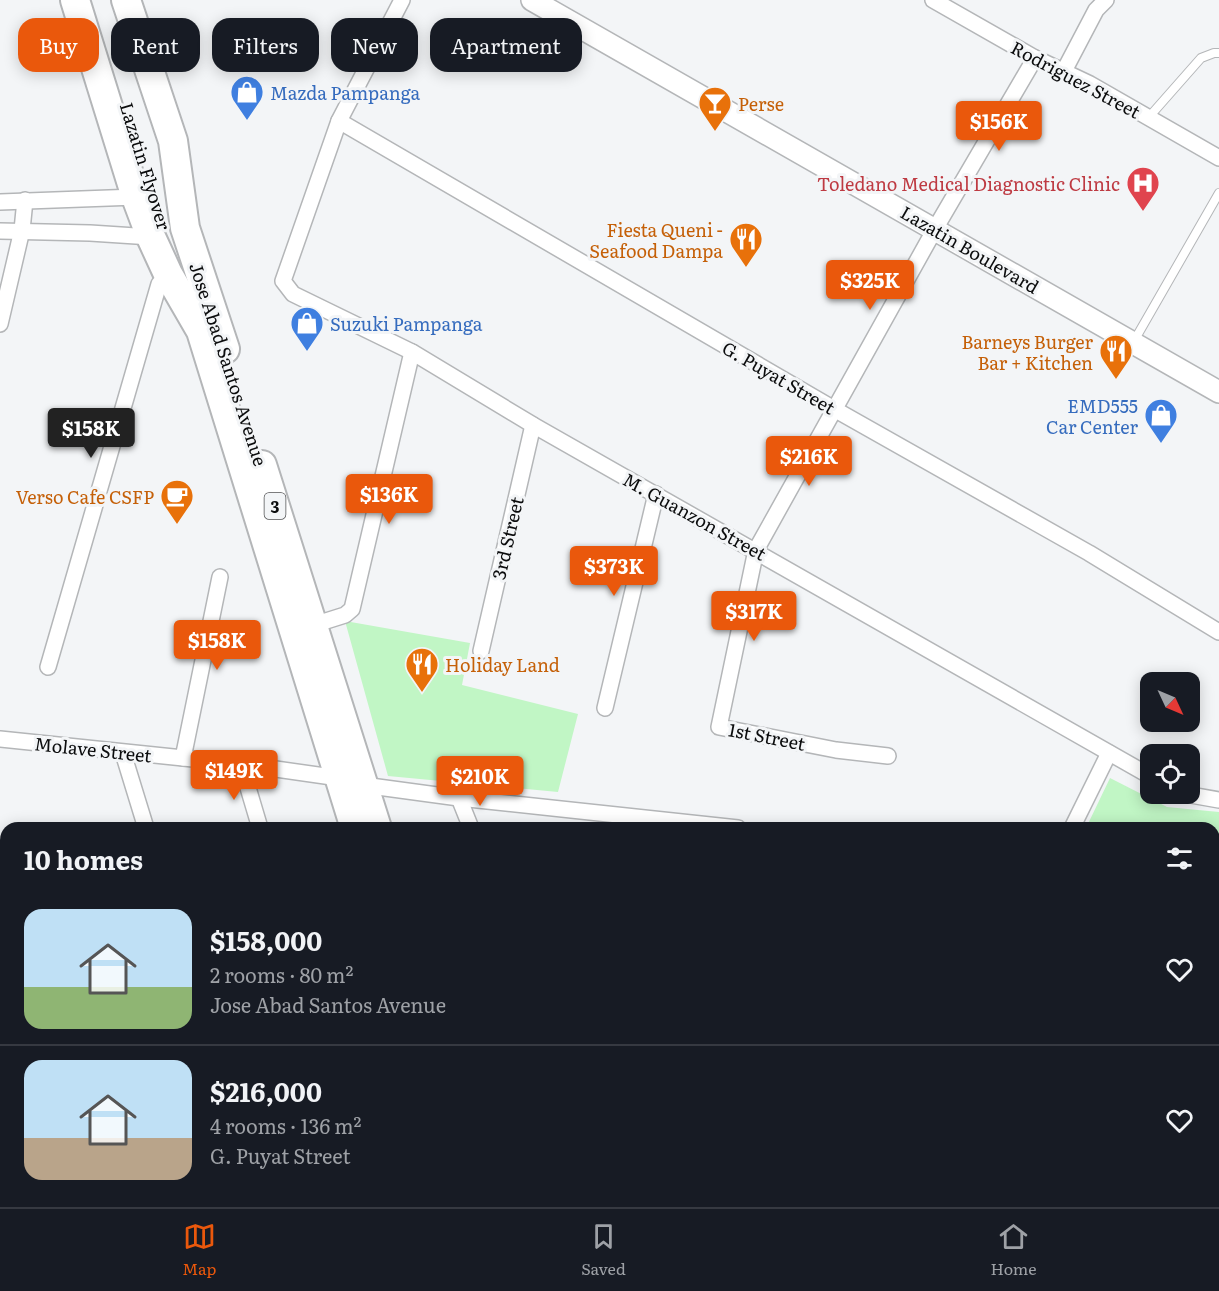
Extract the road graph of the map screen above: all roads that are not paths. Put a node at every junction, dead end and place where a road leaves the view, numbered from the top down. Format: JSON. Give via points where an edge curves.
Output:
{"nodes":[{"id":1,"x":75,"y":0,"type":"edge"},
{"id":2,"x":93,"y":0,"type":"edge"},
{"id":3,"x":110,"y":0,"type":"edge"},
{"id":4,"x":126,"y":0,"type":"edge"},
{"id":5,"x":402,"y":0,"type":"edge"},
{"id":6,"x":532,"y":0,"type":"edge"},
{"id":7,"x":933,"y":0,"type":"edge"},
{"id":8,"x":1106,"y":0,"type":"edge"},
{"id":9,"x":1219,"y":53,"type":"edge"},
{"id":10,"x":1035,"y":58,"type":"junction"},
{"id":11,"x":1064,"y":71,"type":"junction"},
{"id":12,"x":1149,"y":117,"type":"junction"},
{"id":13,"x":339,"y":121,"type":"junction"},
{"id":14,"x":150,"y":151,"type":"junction"},
{"id":15,"x":1219,"y":158,"type":"edge"},
{"id":16,"x":1219,"y":193,"type":"edge"},
{"id":17,"x":136,"y":196,"type":"junction"},
{"id":18,"x":25,"y":200,"type":"junction"},
{"id":19,"x":0,"y":202,"type":"edge"},
{"id":20,"x":185,"y":228,"type":"junction"},
{"id":21,"x":935,"y":229,"type":"junction"},
{"id":22,"x":22,"y":230,"type":"junction"},
{"id":23,"x":0,"y":231,"type":"edge"},
{"id":24,"x":151,"y":237,"type":"junction"},
{"id":25,"x":168,"y":274,"type":"junction"},
{"id":26,"x":0,"y":324,"type":"edge"},
{"id":27,"x":201,"y":332,"type":"junction"},
{"id":28,"x":1133,"y":342,"type":"junction"},
{"id":29,"x":412,"y":352,"type":"junction"},
{"id":30,"x":1219,"y":392,"type":"edge"},
{"id":31,"x":834,"y":409,"type":"junction"},
{"id":32,"x":533,"y":425,"type":"junction"},
{"id":33,"x":656,"y":494,"type":"junction"},
{"id":34,"x":756,"y":550,"type":"junction"},
{"id":35,"x":220,"y":577,"type":"dead end"},
{"id":36,"x":303,"y":628,"type":"junction"},
{"id":37,"x":1219,"y":632,"type":"edge"},
{"id":38,"x":481,"y":651,"type":"dead end"},
{"id":39,"x":48,"y":668,"type":"dead end"},
{"id":40,"x":604,"y":708,"type":"dead end"},
{"id":41,"x":0,"y":739,"type":"edge"},
{"id":42,"x":123,"y":753,"type":"junction"},
{"id":43,"x":1109,"y":753,"type":"junction"},
{"id":44,"x":888,"y":756,"type":"dead end"},
{"id":45,"x":183,"y":758,"type":"junction"},
{"id":46,"x":241,"y":764,"type":"junction"},
{"id":47,"x":1140,"y":770,"type":"edge"},
{"id":48,"x":351,"y":782,"type":"junction"},
{"id":49,"x":1200,"y":797,"type":"edge"},
{"id":50,"x":459,"y":798,"type":"junction"},
{"id":51,"x":1219,"y":800,"type":"edge"},
{"id":52,"x":144,"y":822,"type":"edge"},
{"id":53,"x":258,"y":822,"type":"edge"},
{"id":54,"x":354,"y":822,"type":"edge"},
{"id":55,"x":374,"y":822,"type":"edge"},
{"id":56,"x":469,"y":822,"type":"edge"},
{"id":57,"x":623,"y":822,"type":"edge"},
{"id":58,"x":1075,"y":822,"type":"edge"}],
"edges":[{"from":1,"to":17,"type":"highway","name":"Jose Abad Santos Avenue","number":"3"},
{"from":2,"to":14,"type":"highway","name":"Lazatin Flyover","number":"3"},
{"from":3,"to":14,"type":"highway","name":"Lazatin Flyover","number":"3"},
{"from":4,"to":20,"type":"highway","name":"Jose Abad Santos Avenue","number":"3","via":[[173,141]]},
{"from":5,"to":13,"type":"street"},
{"from":6,"to":21,"type":"main road","name":"Lazatin Boulevard"},
{"from":7,"to":10,"type":"street","name":"Rodriguez Street"},
{"from":8,"to":11,"type":"street","via":[[1096,10]]},
{"from":9,"to":12,"type":"lane","via":[[1201,58]]},
{"from":10,"to":11,"type":"street","name":"Rodriguez Street"},
{"from":10,"to":21,"type":"street"},
{"from":11,"to":12,"type":"street","name":"Rodriguez Street"},
{"from":12,"to":15,"type":"street","name":"Rodriguez Street"},
{"from":13,"to":29,"type":"street","name":"M. Guanzon Street","via":[[283,281],[293,294]]},
{"from":13,"to":31,"type":"street","name":"G. Puyat Street"},
{"from":14,"to":20,"type":"highway","name":"Lazatin Flyover","number":"3"},
{"from":14,"to":27,"type":"highway","name":"Lazatin Flyover","number":"3","via":[[162,219]]},
{"from":16,"to":28,"type":"lane"},
{"from":17,"to":18,"type":"street"},
{"from":17,"to":24,"type":"highway","name":"Jose Abad Santos Avenue","number":"3"},
{"from":18,"to":19,"type":"street"},
{"from":18,"to":22,"type":"street"},
{"from":20,"to":36,"type":"highway","name":"Jose Abad Santos Avenue","number":"3"},
{"from":21,"to":28,"type":"main road","name":"Lazatin Boulevard"},
{"from":21,"to":31,"type":"street"},
{"from":22,"to":23,"type":"street"},
{"from":22,"to":24,"type":"street"},
{"from":22,"to":26,"type":"street"},
{"from":24,"to":25,"type":"highway","name":"Jose Abad Santos Avenue","number":"3"},
{"from":25,"to":27,"type":"highway","name":"Jose Abad Santos Avenue","number":"3"},
{"from":25,"to":39,"type":"street","via":[[159,284]]},
{"from":27,"to":36,"type":"highway","name":"Jose Abad Santos Avenue","number":"3"},
{"from":28,"to":30,"type":"main road","name":"Lazatin Boulevard"},
{"from":29,"to":32,"type":"street","name":"M. Guanzon Street"},
{"from":29,"to":36,"type":"street","via":[[352,609],[345,615]]},
{"from":31,"to":34,"type":"street"},
{"from":31,"to":37,"type":"street","name":"G. Puyat Street"},
{"from":32,"to":33,"type":"street","name":"M. Guanzon Street"},
{"from":32,"to":38,"type":"street","name":"3rd Street"},
{"from":33,"to":34,"type":"street","name":"M. Guanzon Street"},
{"from":33,"to":40,"type":"street"},
{"from":34,"to":43,"type":"street","name":"M. Guanzon Street"},
{"from":34,"to":44,"type":"street","name":"1st Street","via":[[719,727]]},
{"from":35,"to":45,"type":"street"},
{"from":36,"to":48,"type":"highway","name":"Jose Abad Santos Avenue","number":"3"},
{"from":41,"to":42,"type":"street","name":"Molave Street"},
{"from":42,"to":45,"type":"street","name":"Molave Street"},
{"from":42,"to":52,"type":"street"},
{"from":43,"to":47,"type":"street","name":"M. Guanzon Street"},
{"from":43,"to":58,"type":"street"},
{"from":45,"to":46,"type":"street","name":"Molave Street"},
{"from":46,"to":48,"type":"street","name":"Molave Street"},
{"from":46,"to":53,"type":"street"},
{"from":48,"to":50,"type":"street","name":"Molave Street"},
{"from":48,"to":54,"type":"highway","name":"Jose Abad Santos Avenue","number":"3"},
{"from":48,"to":55,"type":"highway","name":"Jose Abad Santos Avenue","number":"3"},
{"from":49,"to":51,"type":"street"},
{"from":50,"to":56,"type":"street"},
{"from":50,"to":57,"type":"street","name":"Molave Street"}]}
